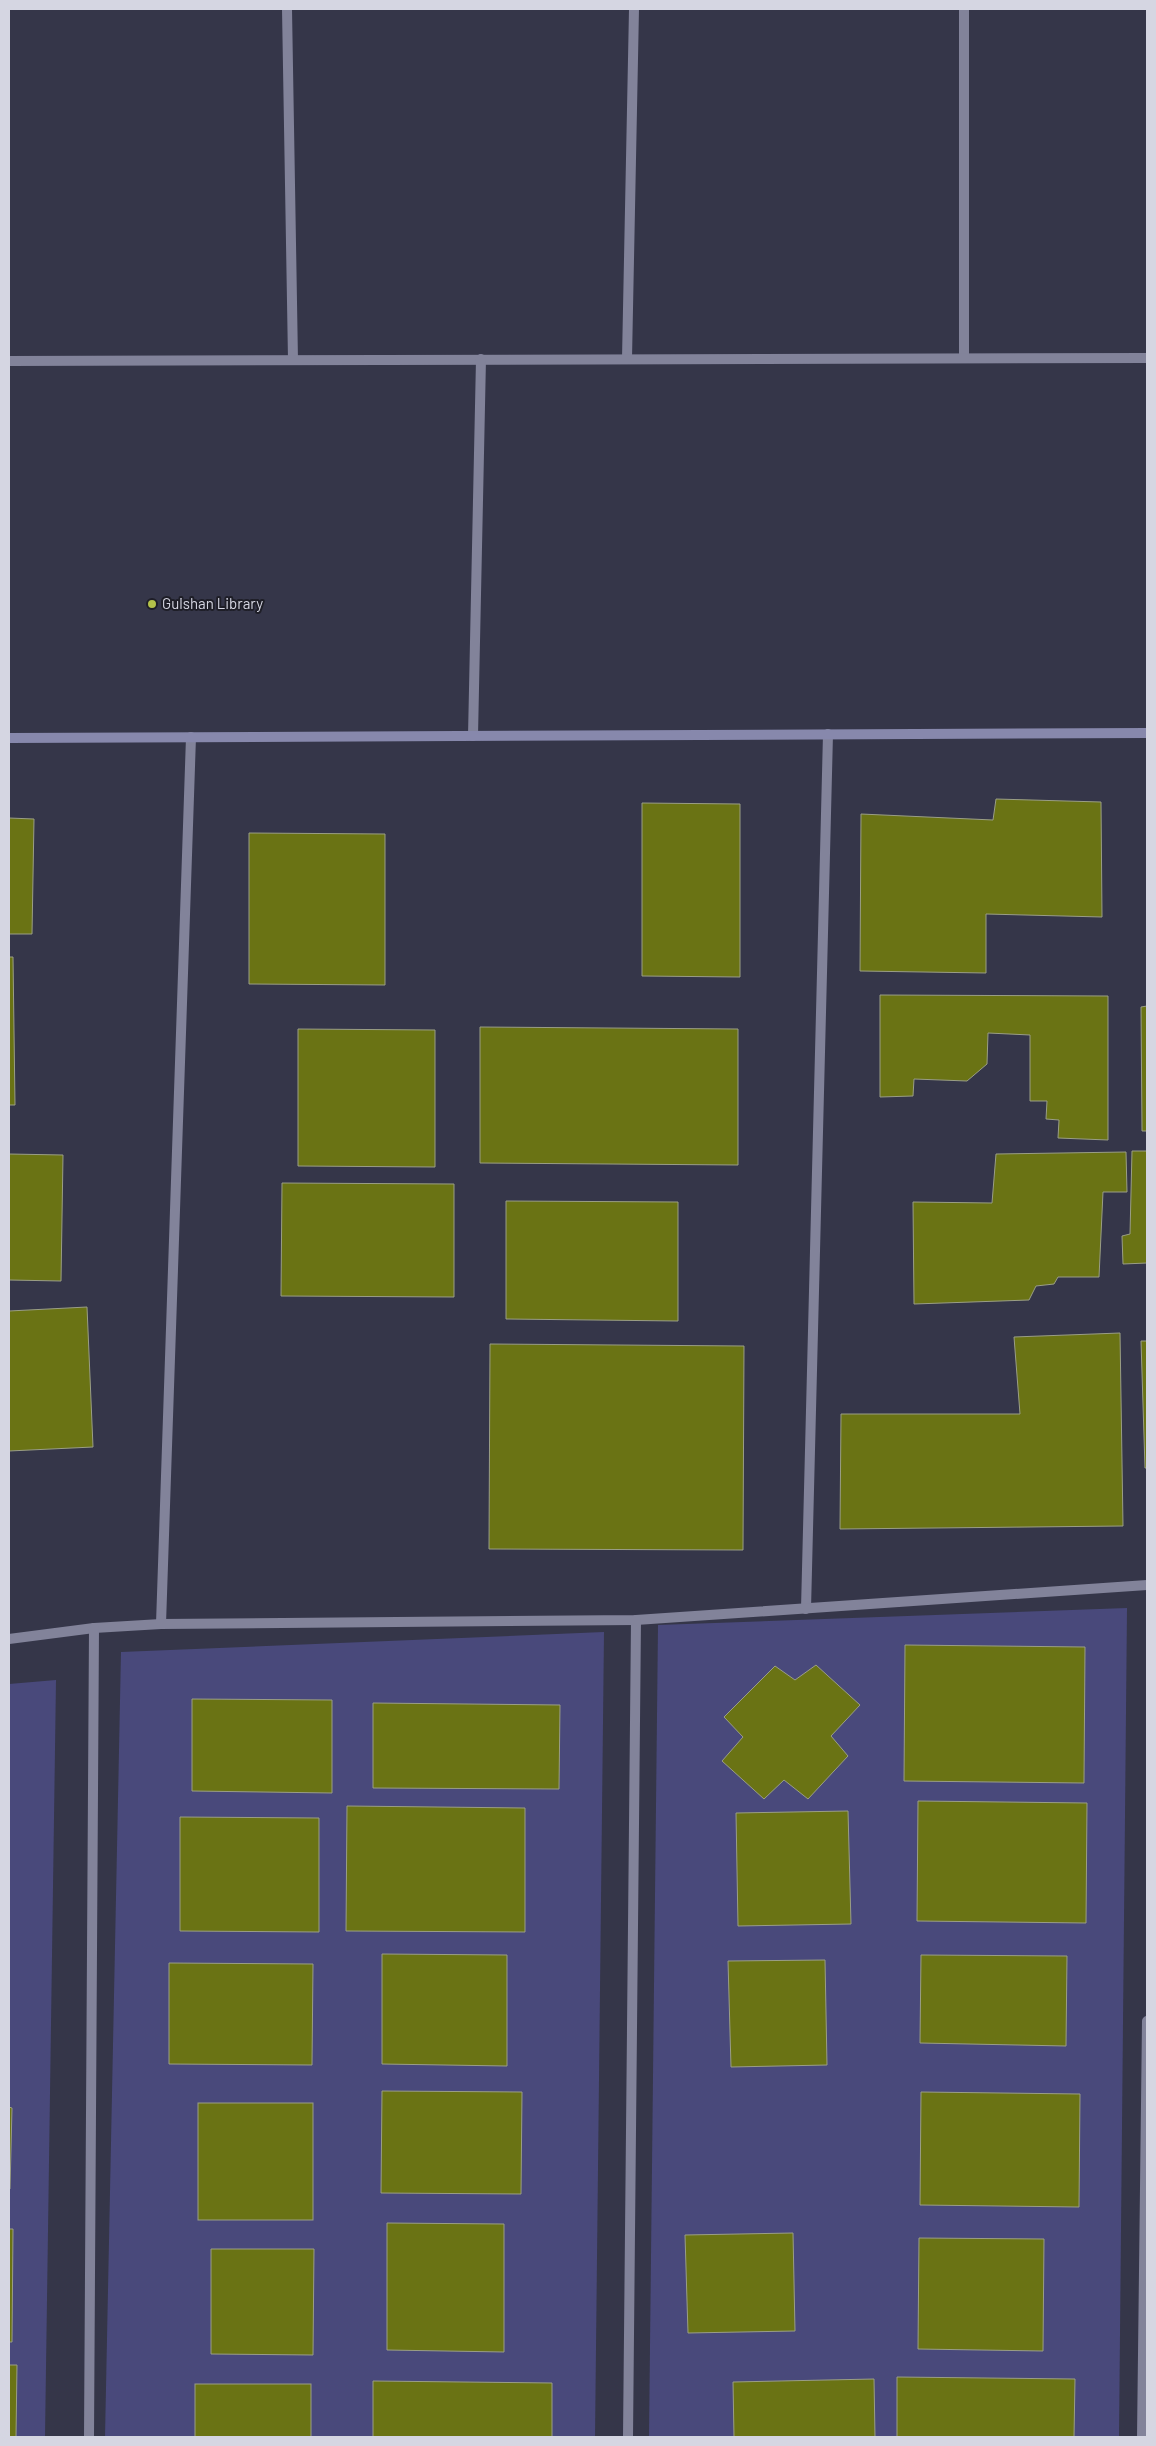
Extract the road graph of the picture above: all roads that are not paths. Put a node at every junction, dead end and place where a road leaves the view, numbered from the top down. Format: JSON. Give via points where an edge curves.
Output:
{"nodes":[{"id":1,"x":287,"y":9,"type":"edge"},
{"id":2,"x":634,"y":9,"type":"edge"},
{"id":3,"x":964,"y":9,"type":"edge"},
{"id":4,"x":964,"y":358,"type":"junction"},
{"id":5,"x":1147,"y":358,"type":"edge"},
{"id":6,"x":482,"y":359,"type":"junction"},
{"id":7,"x":627,"y":359,"type":"junction"},
{"id":8,"x":293,"y":360,"type":"junction"},
{"id":9,"x":9,"y":361,"type":"edge"},
{"id":10,"x":1147,"y":733,"type":"edge"},
{"id":11,"x":828,"y":734,"type":"junction"},
{"id":12,"x":473,"y":736,"type":"junction"},
{"id":13,"x":190,"y":737,"type":"junction"},
{"id":14,"x":9,"y":738,"type":"edge"},
{"id":15,"x":1147,"y":1585,"type":"edge"},
{"id":16,"x":806,"y":1608,"type":"junction"},
{"id":17,"x":636,"y":1620,"type":"junction"},
{"id":18,"x":161,"y":1624,"type":"junction"},
{"id":19,"x":94,"y":1628,"type":"junction"},
{"id":20,"x":9,"y":1638,"type":"edge"},
{"id":21,"x":1147,"y":2021,"type":"edge"},
{"id":22,"x":88,"y":2437,"type":"edge"},
{"id":23,"x":628,"y":2437,"type":"edge"},
{"id":24,"x":1142,"y":2437,"type":"edge"}],
"edges":[{"from":1,"to":8,"type":"street"},
{"from":2,"to":7,"type":"street"},
{"from":3,"to":4,"type":"street"},
{"from":4,"to":5,"type":"street"},
{"from":4,"to":7,"type":"street"},
{"from":6,"to":7,"type":"street"},
{"from":6,"to":8,"type":"street"},
{"from":6,"to":12,"type":"street"},
{"from":8,"to":9,"type":"street"},
{"from":10,"to":11,"type":"street"},
{"from":11,"to":12,"type":"street"},
{"from":11,"to":16,"type":"street"},
{"from":12,"to":13,"type":"street"},
{"from":13,"to":14,"type":"street"},
{"from":13,"to":18,"type":"street"},
{"from":15,"to":16,"type":"street"},
{"from":16,"to":17,"type":"street"},
{"from":17,"to":18,"type":"street"},
{"from":17,"to":23,"type":"street"},
{"from":18,"to":19,"type":"street"},
{"from":19,"to":20,"type":"street"},
{"from":19,"to":22,"type":"street"},
{"from":21,"to":24,"type":"street"}]}
